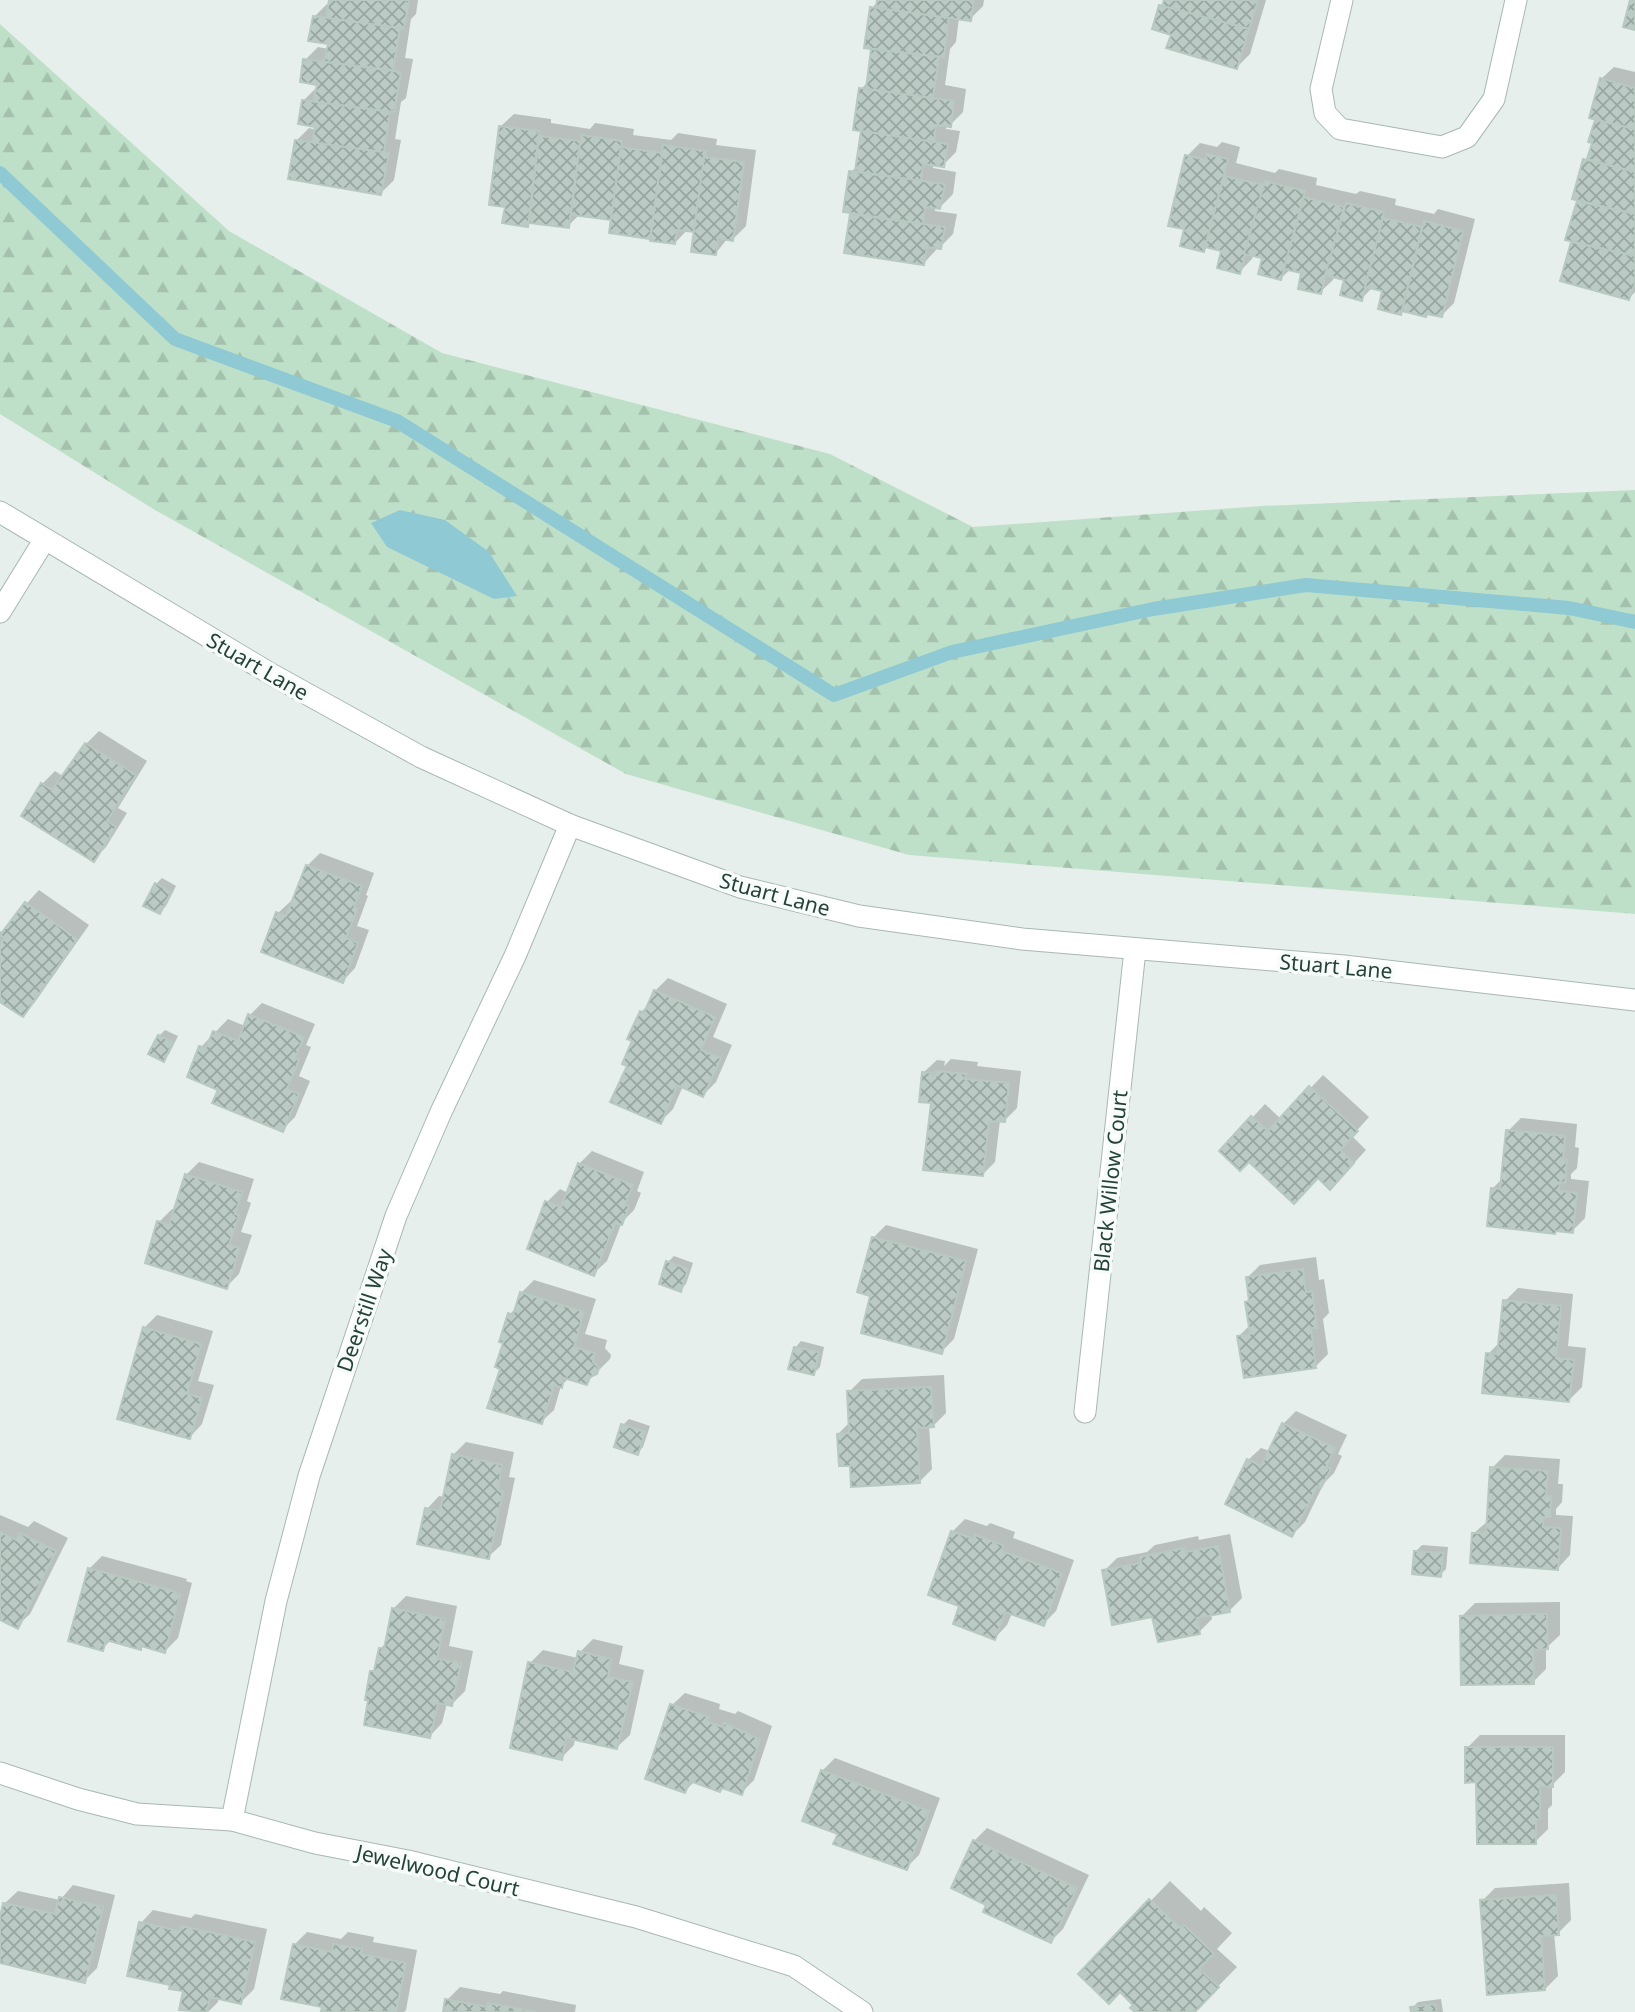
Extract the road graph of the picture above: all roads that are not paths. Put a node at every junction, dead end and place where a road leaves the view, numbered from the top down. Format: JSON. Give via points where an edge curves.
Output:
{"nodes":[{"id":1,"x":1342,"y":0,"type":"edge"},
{"id":2,"x":1516,"y":0,"type":"edge"},
{"id":3,"x":0,"y":512,"type":"edge"},
{"id":4,"x":45,"y":539,"type":"junction"},
{"id":5,"x":0,"y":612,"type":"edge"},
{"id":6,"x":570,"y":825,"type":"junction"},
{"id":7,"x":1135,"y":950,"type":"junction"},
{"id":8,"x":1635,"y":1000,"type":"edge"},
{"id":9,"x":1085,"y":1412,"type":"dead end"},
{"id":10,"x":0,"y":1773,"type":"edge"},
{"id":11,"x":232,"y":1820,"type":"junction"},
{"id":12,"x":862,"y":2012,"type":"edge"}],
"edges":[{"from":1,"to":2,"type":"street","via":[[1321,89],[1325,113],[1340,129],[1442,147],[1467,137],[1494,99]]},
{"from":3,"to":4,"type":"street","name":"Stuart Lane"},
{"from":4,"to":5,"type":"street"},
{"from":4,"to":6,"type":"street","name":"Stuart Lane","via":[[421,757]]},
{"from":6,"to":7,"type":"street","name":"Stuart Lane","via":[[740,887],[859,916]]},
{"from":6,"to":11,"type":"street","name":"Deerstill Way","via":[[396,1216],[309,1476],[276,1601]]},
{"from":7,"to":8,"type":"street","name":"Stuart Lane","via":[[1344,966]]},
{"from":7,"to":9,"type":"street","name":"Black Willow Court"},
{"from":10,"to":11,"type":"street","name":"Jewelwood Court","via":[[137,1814]]},
{"from":11,"to":12,"type":"street","name":"Jewelwood Court","via":[[636,1917],[794,1966]]}]}
